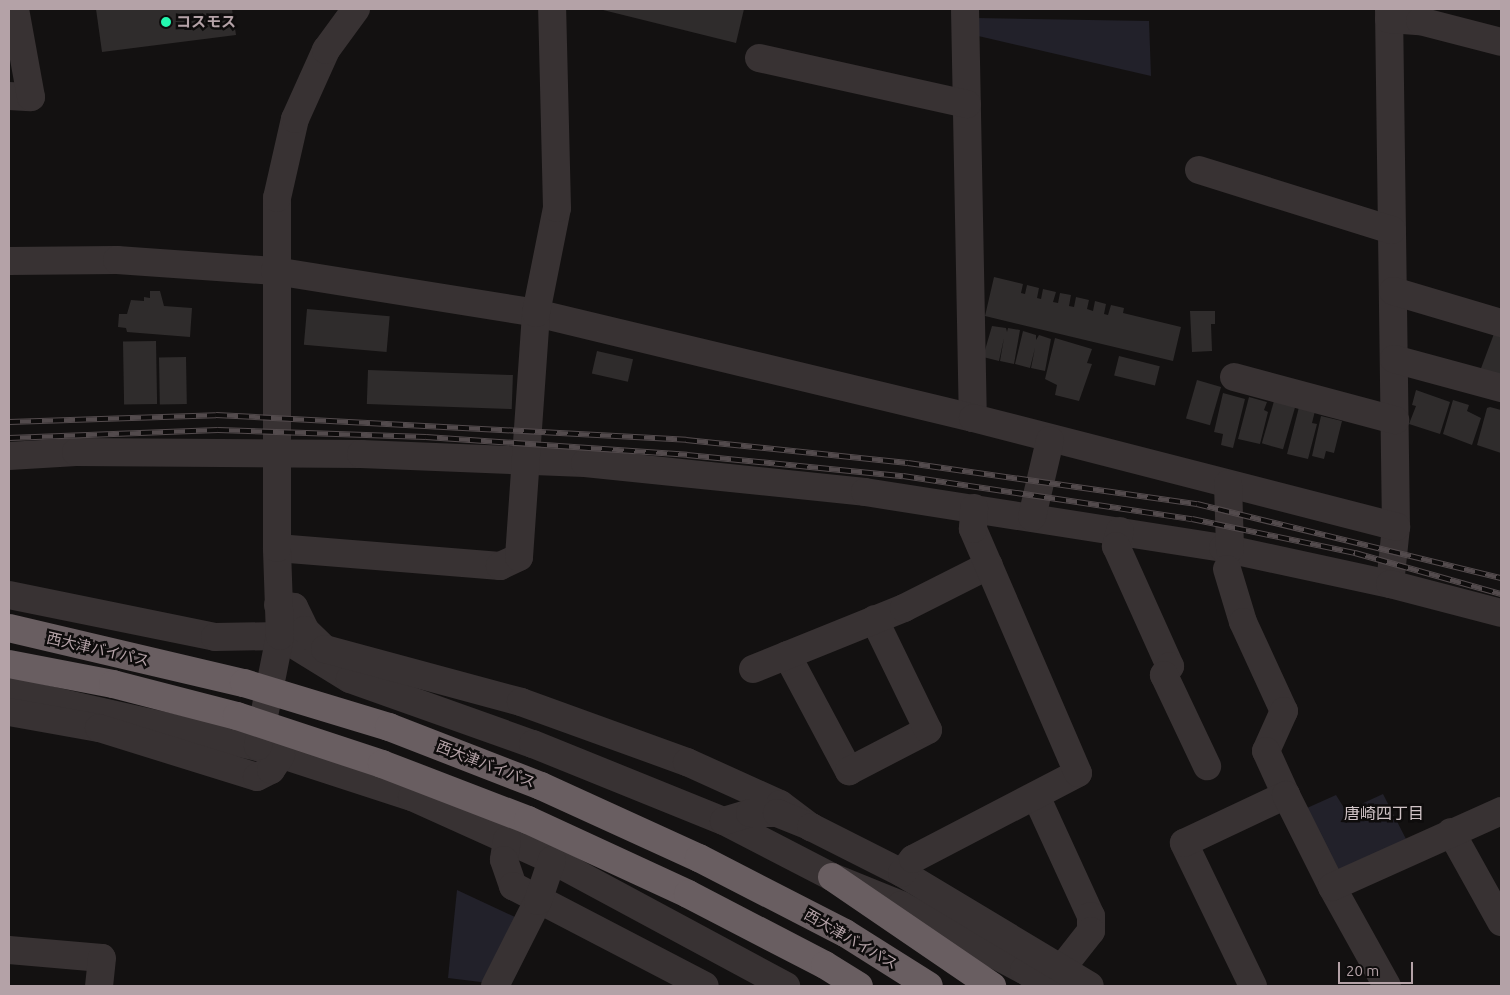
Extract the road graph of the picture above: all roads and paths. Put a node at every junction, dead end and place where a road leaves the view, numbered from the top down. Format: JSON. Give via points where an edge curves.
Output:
{"nodes":[{"id":1,"x":15,"y":9,"type":"edge"},
{"id":2,"x":356,"y":9,"type":"edge"},
{"id":3,"x":552,"y":9,"type":"edge"},
{"id":4,"x":965,"y":9,"type":"edge"},
{"id":5,"x":1389,"y":14,"type":"edge"},
{"id":6,"x":1501,"y":42,"type":"edge"},
{"id":7,"x":759,"y":58,"type":"dead end"},
{"id":8,"x":9,"y":96,"type":"edge"},
{"id":9,"x":967,"y":104,"type":"junction"},
{"id":10,"x":1199,"y":170,"type":"dead end"},
{"id":11,"x":1392,"y":230,"type":"junction"},
{"id":12,"x":9,"y":261,"type":"edge"},
{"id":13,"x":275,"y":270,"type":"junction"},
{"id":14,"x":1393,"y":291,"type":"junction"},
{"id":15,"x":536,"y":313,"type":"junction"},
{"id":16,"x":1501,"y":323,"type":"edge"},
{"id":17,"x":1394,"y":359,"type":"junction"},
{"id":18,"x":1234,"y":377,"type":"dead end"},
{"id":19,"x":1501,"y":388,"type":"edge"},
{"id":20,"x":973,"y":418,"type":"junction"},
{"id":21,"x":1395,"y":420,"type":"junction"},
{"id":22,"x":1050,"y":440,"type":"junction"},
{"id":23,"x":276,"y":452,"type":"junction"},
{"id":24,"x":9,"y":456,"type":"edge"},
{"id":25,"x":526,"y":461,"type":"junction"},
{"id":26,"x":1228,"y":484,"type":"junction"},
{"id":27,"x":974,"y":508,"type":"junction"},
{"id":28,"x":1032,"y":518,"type":"junction"},
{"id":29,"x":1396,"y":527,"type":"junction"},
{"id":30,"x":1120,"y":531,"type":"junction"},
{"id":31,"x":276,"y":548,"type":"junction"},
{"id":32,"x":1228,"y":559,"type":"junction"},
{"id":33,"x":989,"y":565,"type":"junction"},
{"id":34,"x":1390,"y":584,"type":"junction"},
{"id":35,"x":9,"y":595,"type":"edge"},
{"id":36,"x":278,"y":605,"type":"junction"},
{"id":37,"x":1501,"y":613,"type":"edge"},
{"id":38,"x":874,"y":619,"type":"junction"},
{"id":39,"x":9,"y":628,"type":"edge"},
{"id":40,"x":280,"y":636,"type":"junction"},
{"id":41,"x":787,"y":655,"type":"junction"},
{"id":42,"x":9,"y":664,"type":"edge"},
{"id":43,"x":753,"y":669,"type":"dead end"},
{"id":44,"x":9,"y":691,"type":"edge"},
{"id":45,"x":9,"y":712,"type":"edge"},
{"id":46,"x":269,"y":751,"type":"junction"},
{"id":47,"x":1207,"y":766,"type":"dead end"},
{"id":48,"x":1286,"y":795,"type":"junction"},
{"id":49,"x":1036,"y":796,"type":"junction"},
{"id":50,"x":1501,"y":811,"type":"edge"},
{"id":51,"x":724,"y":821,"type":"junction"},
{"id":52,"x":811,"y":827,"type":"junction"},
{"id":53,"x":1451,"y":832,"type":"junction"},
{"id":54,"x":507,"y":840,"type":"junction"},
{"id":55,"x":552,"y":860,"type":"junction"},
{"id":56,"x":902,"y":873,"type":"junction"},
{"id":57,"x":832,"y":877,"type":"junction"},
{"id":58,"x":1332,"y":887,"type":"junction"},
{"id":59,"x":538,"y":901,"type":"junction"},
{"id":60,"x":1501,"y":922,"type":"edge"},
{"id":61,"x":9,"y":950,"type":"edge"},
{"id":62,"x":1055,"y":977,"type":"edge"},
{"id":63,"x":677,"y":979,"type":"edge"},
{"id":64,"x":99,"y":986,"type":"edge"},
{"id":65,"x":495,"y":986,"type":"edge"},
{"id":66,"x":705,"y":986,"type":"edge"},
{"id":67,"x":786,"y":986,"type":"edge"},
{"id":68,"x":859,"y":986,"type":"edge"},
{"id":69,"x":929,"y":986,"type":"edge"},
{"id":70,"x":992,"y":986,"type":"edge"},
{"id":71,"x":1090,"y":986,"type":"edge"},
{"id":72,"x":1253,"y":986,"type":"edge"},
{"id":73,"x":1387,"y":986,"type":"edge"}],
"edges":[{"from":1,"to":8,"type":"street","via":[[31,97]]},
{"from":2,"to":13,"type":"street","via":[[326,50],[295,119],[277,198]]},
{"from":3,"to":15,"type":"street","via":[[557,208]]},
{"from":4,"to":9,"type":"street"},
{"from":5,"to":6,"type":"street"},
{"from":5,"to":11,"type":"street"},
{"from":7,"to":9,"type":"street"},
{"from":9,"to":20,"type":"street"},
{"from":10,"to":11,"type":"street"},
{"from":11,"to":14,"type":"street"},
{"from":12,"to":13,"type":"street","via":[[117,260]]},
{"from":13,"to":15,"type":"street"},
{"from":13,"to":23,"type":"street"},
{"from":14,"to":16,"type":"street"},
{"from":14,"to":17,"type":"street"},
{"from":15,"to":20,"type":"street"},
{"from":15,"to":25,"type":"street"},
{"from":17,"to":19,"type":"street"},
{"from":17,"to":21,"type":"street"},
{"from":18,"to":21,"type":"street"},
{"from":20,"to":22,"type":"street"},
{"from":21,"to":29,"type":"street"},
{"from":22,"to":26,"type":"street"},
{"from":22,"to":28,"type":"street"},
{"from":23,"to":24,"type":"street","via":[[76,452]]},
{"from":23,"to":25,"type":"street"},
{"from":23,"to":31,"type":"street"},
{"from":25,"to":27,"type":"street","via":[[585,463],[865,492]]},
{"from":25,"to":31,"type":"street","via":[[519,557],[500,566]]},
{"from":26,"to":29,"type":"street"},
{"from":26,"to":32,"type":"street"},
{"from":27,"to":28,"type":"street"},
{"from":27,"to":33,"type":"street","via":[[973,529]]},
{"from":28,"to":30,"type":"street"},
{"from":29,"to":34,"type":"street"},
{"from":30,"to":32,"type":"street"},
{"from":30,"to":47,"type":"street","via":[[1116,546],[1170,666],[1164,675]]},
{"from":31,"to":36,"type":"street"},
{"from":32,"to":34,"type":"street"},
{"from":32,"to":48,"type":"street","via":[[1244,622],[1284,711],[1266,751]]},
{"from":33,"to":38,"type":"street"},
{"from":33,"to":49,"type":"street","via":[[1078,773]]},
{"from":34,"to":37,"type":"street"},
{"from":35,"to":40,"type":"street","via":[[215,636]]},
{"from":36,"to":40,"type":"street"},
{"from":36,"to":52,"type":"street","via":[[294,607],[305,630],[325,649],[521,702],[687,762],[780,804]]},
{"from":38,"to":41,"type":"street"},
{"from":38,"to":41,"type":"street","via":[[928,730],[848,771]]},
{"from":39,"to":69,"type":"highway","name":"西大津バイパス","bridge":true,"via":[[244,683],[389,726],[541,786],[699,858],[845,933]]},
{"from":40,"to":46,"type":"street"},
{"from":40,"to":51,"type":"street","via":[[350,679],[533,744]]},
{"from":41,"to":43,"type":"street"},
{"from":42,"to":68,"type":"highway","name":"西大津バイパス","bridge":true,"via":[[113,684],[237,716],[382,764],[528,820],[688,894]]},
{"from":44,"to":46,"type":"street"},
{"from":45,"to":46,"type":"street","via":[[99,728],[257,777],[271,770]]},
{"from":46,"to":54,"type":"street","via":[[412,797]]},
{"from":48,"to":58,"type":"street"},
{"from":48,"to":72,"type":"street","via":[[1184,843]]},
{"from":49,"to":56,"type":"street","via":[[913,859]]},
{"from":49,"to":62,"type":"street","via":[[1091,916],[1091,931]]},
{"from":50,"to":53,"type":"street"},
{"from":51,"to":52,"type":"street","via":[[750,813],[777,813]]},
{"from":51,"to":57,"type":"street"},
{"from":52,"to":56,"type":"street"},
{"from":53,"to":58,"type":"street"},
{"from":53,"to":60,"type":"street"},
{"from":54,"to":55,"type":"street"},
{"from":54,"to":59,"type":"street","via":[[504,860],[513,886]]},
{"from":55,"to":59,"type":"street"},
{"from":55,"to":67,"type":"street"},
{"from":56,"to":62,"type":"street"},
{"from":57,"to":62,"type":"street","via":[[901,905],[1024,970]]},
{"from":57,"to":70,"type":"highway"},
{"from":58,"to":73,"type":"street"},
{"from":59,"to":63,"type":"street"},
{"from":59,"to":65,"type":"street"},
{"from":61,"to":64,"type":"street","via":[[102,958]]},
{"from":62,"to":71,"type":"street"},
{"from":63,"to":66,"type":"street"}]}
